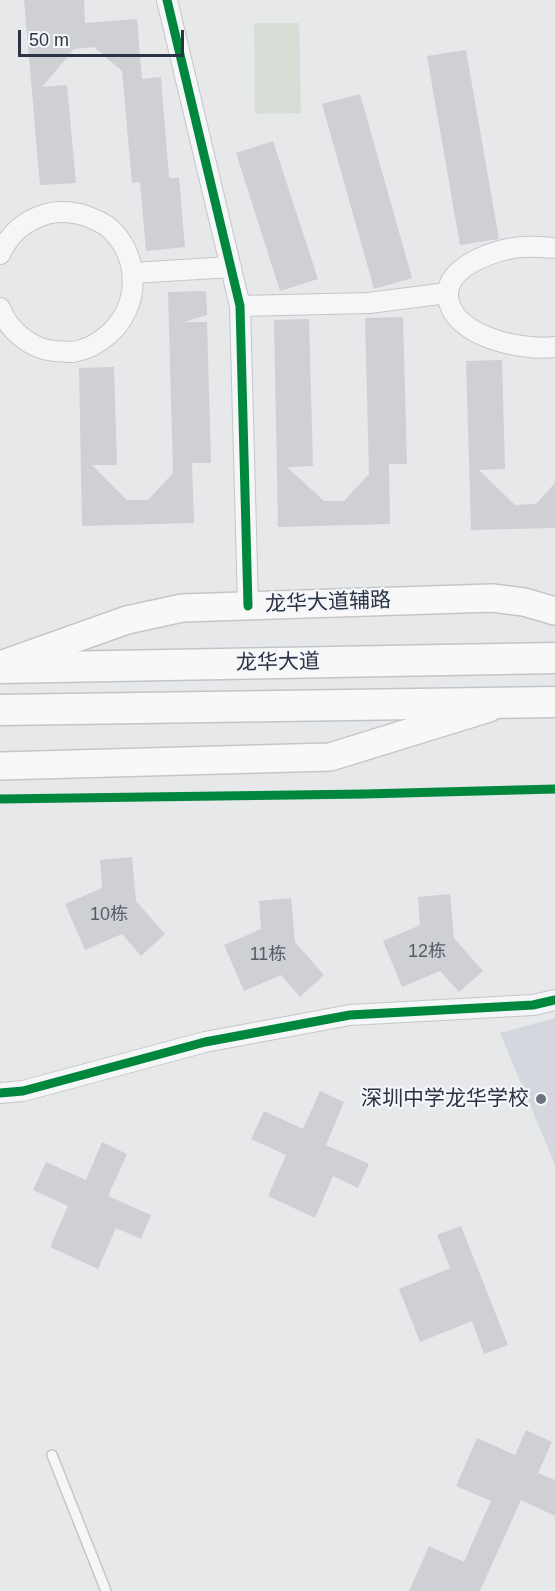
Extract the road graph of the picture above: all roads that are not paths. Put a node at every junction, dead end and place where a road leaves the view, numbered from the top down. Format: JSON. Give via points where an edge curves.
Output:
{"nodes":[{"id":1,"x":167,"y":0,"type":"edge"},
{"id":2,"x":555,"y":248,"type":"edge"},
{"id":3,"x":0,"y":255,"type":"edge"},
{"id":4,"x":231,"y":267,"type":"junction"},
{"id":5,"x":133,"y":273,"type":"junction"},
{"id":6,"x":447,"y":293,"type":"junction"},
{"id":7,"x":240,"y":306,"type":"junction"},
{"id":8,"x":0,"y":308,"type":"edge"},
{"id":9,"x":555,"y":347,"type":"edge"},
{"id":10,"x":248,"y":606,"type":"junction"},
{"id":11,"x":555,"y":611,"type":"edge"},
{"id":12,"x":555,"y":658,"type":"edge"},
{"id":13,"x":0,"y":667,"type":"edge"},
{"id":14,"x":507,"y":702,"type":"junction"},
{"id":15,"x":555,"y":702,"type":"edge"},
{"id":16,"x":0,"y":710,"type":"edge"},
{"id":17,"x":0,"y":766,"type":"edge"},
{"id":18,"x":555,"y":1000,"type":"edge"},
{"id":19,"x":0,"y":1093,"type":"edge"},
{"id":20,"x":52,"y":1455,"type":"dead end"},
{"id":21,"x":106,"y":1591,"type":"edge"}],
"edges":[{"from":1,"to":4,"type":"street"},
{"from":2,"to":6,"type":"street","via":[[522,247],[488,255],[458,272]]},
{"from":3,"to":5,"type":"street","via":[[8,239],[28,220],[54,212],[82,214],[106,226],[124,246]]},
{"from":4,"to":5,"type":"street"},
{"from":4,"to":7,"type":"street"},
{"from":5,"to":8,"type":"street","via":[[132,300],[120,325],[99,343],[73,352],[46,350],[21,338]]},
{"from":6,"to":7,"type":"street","via":[[369,303]]},
{"from":6,"to":9,"type":"street","via":[[457,316],[485,336],[519,347]]},
{"from":7,"to":10,"type":"street"},
{"from":10,"to":11,"type":"main road","name":"龙华大道辅路","via":[[492,598]]},
{"from":10,"to":13,"type":"main road","name":"龙华大道辅路","via":[[157,612]]},
{"from":12,"to":13,"type":"main road","name":"龙华大道"},
{"from":14,"to":15,"type":"main road","name":"龙华大道"},
{"from":14,"to":16,"type":"main road","name":"龙华大道"},
{"from":14,"to":17,"type":"main road","via":[[330,757]]},
{"from":18,"to":19,"type":"street","via":[[533,1005],[350,1015],[205,1042],[23,1091]]},
{"from":20,"to":21,"type":"lane"}]}
